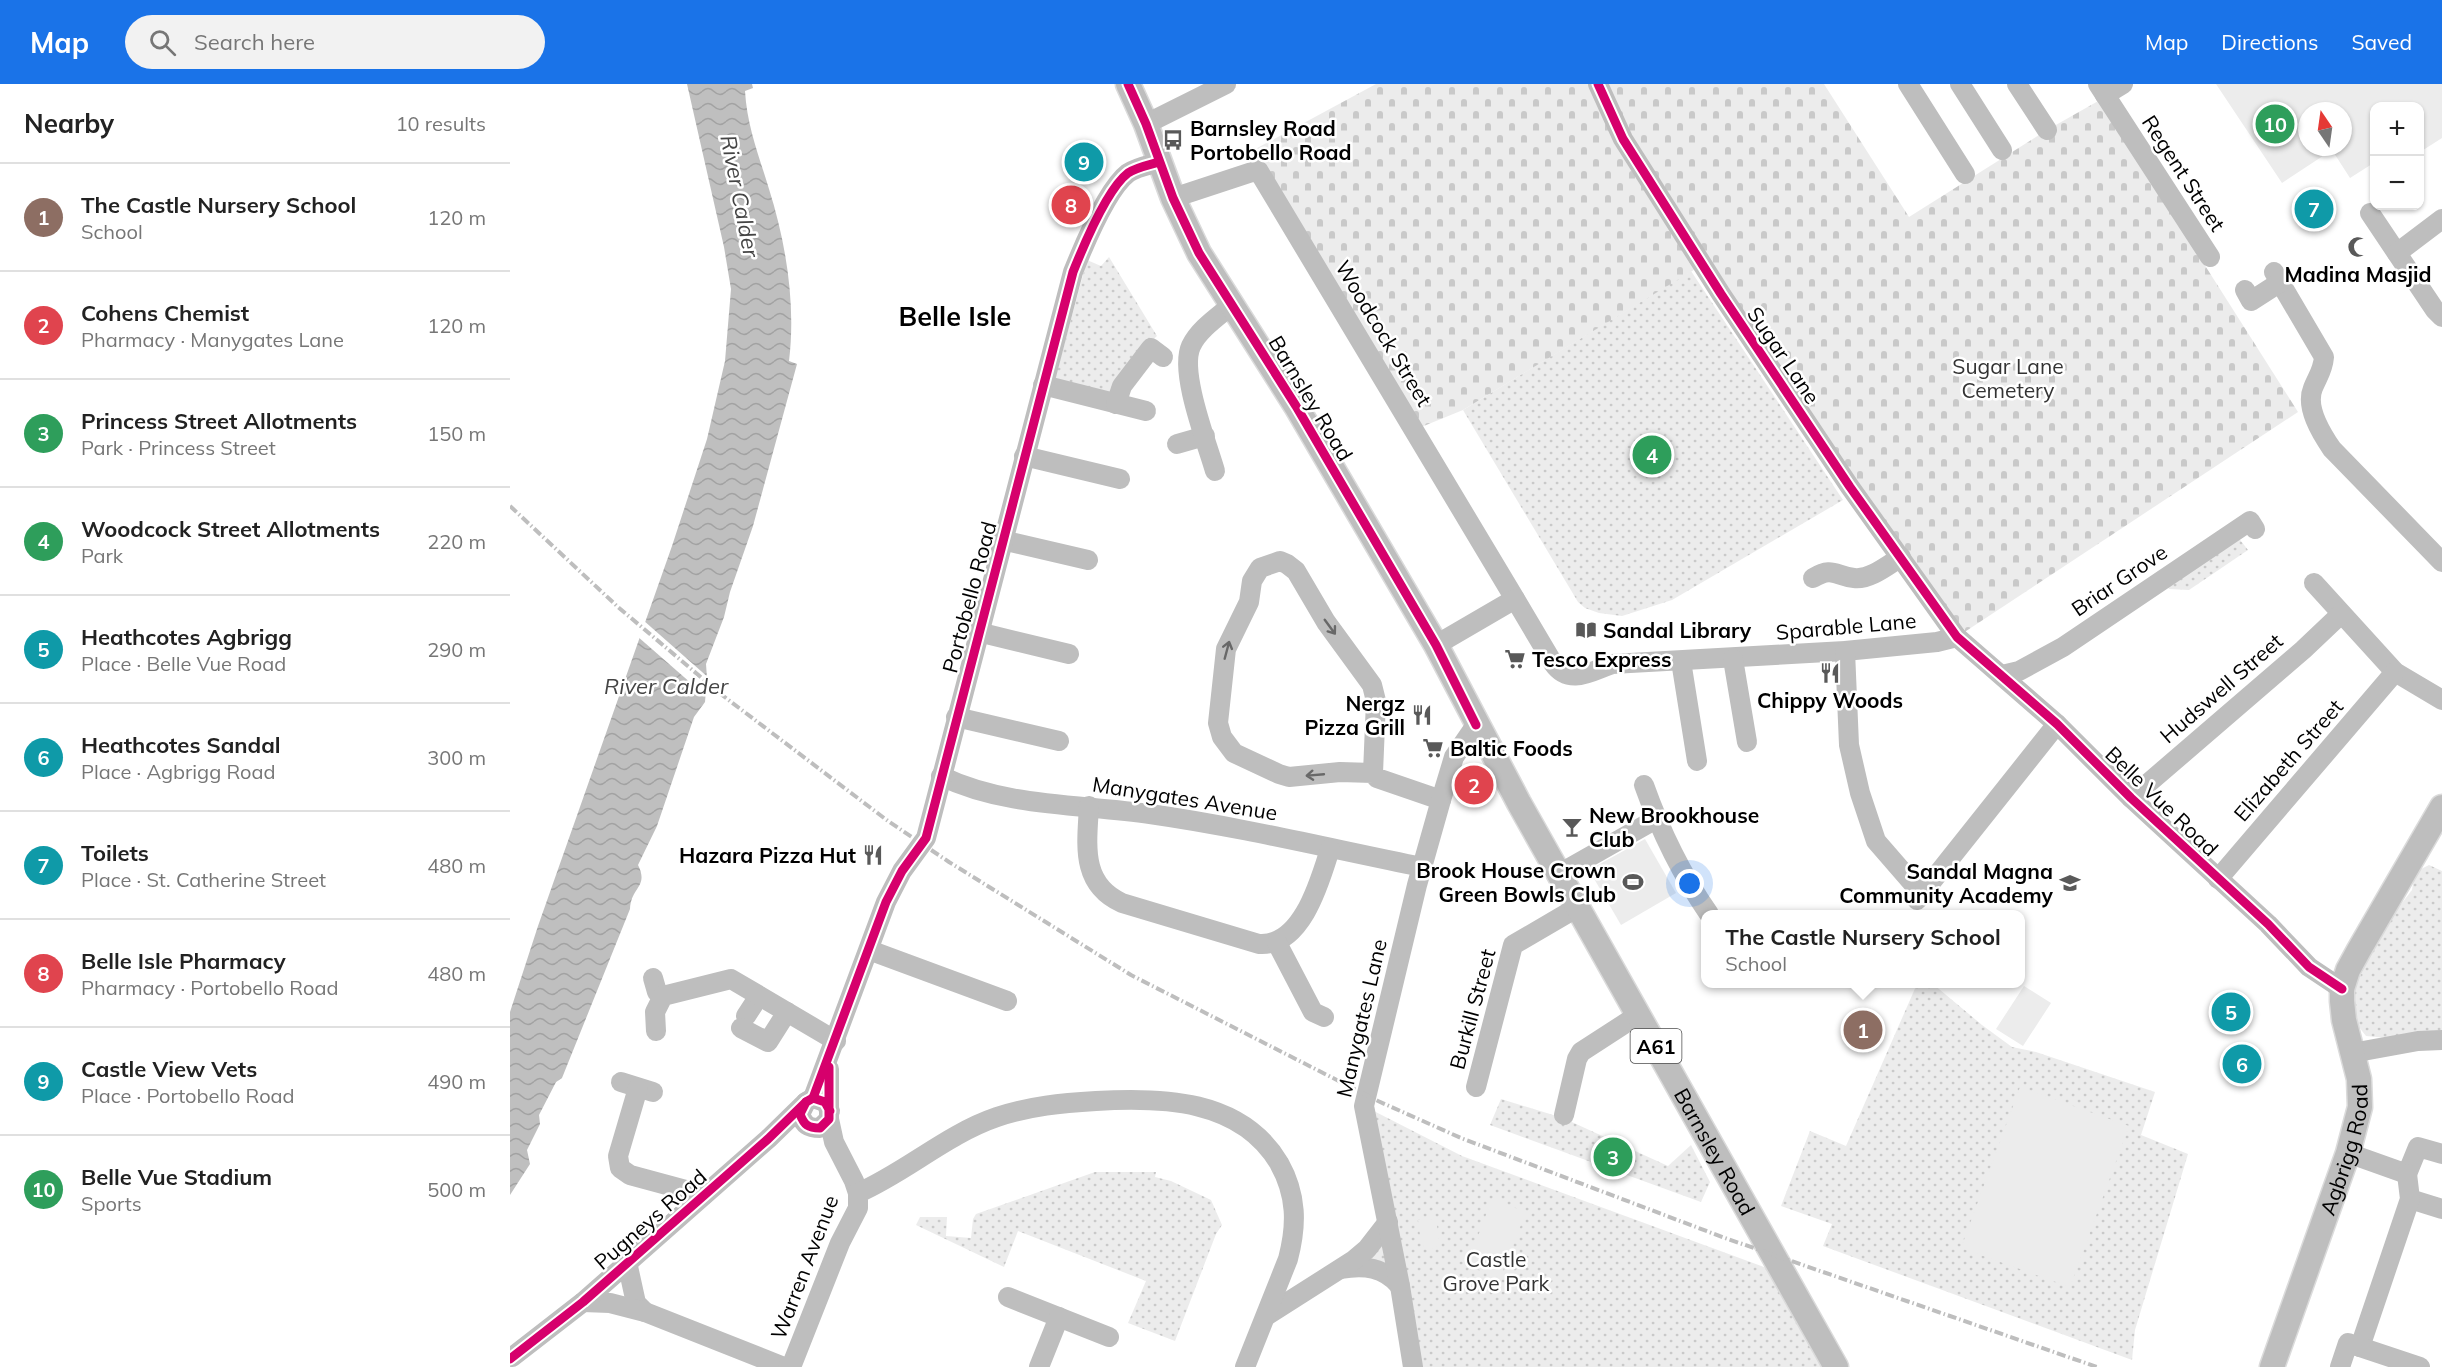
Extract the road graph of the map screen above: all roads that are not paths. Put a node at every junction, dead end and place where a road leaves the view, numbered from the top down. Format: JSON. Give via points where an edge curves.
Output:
{"nodes":[{"id":1,"x":1128,"y":84,"type":"edge"},
{"id":2,"x":1226,"y":84,"type":"edge"},
{"id":3,"x":1598,"y":84,"type":"edge"},
{"id":4,"x":1908,"y":84,"type":"edge"},
{"id":5,"x":1960,"y":84,"type":"edge"},
{"id":6,"x":2017,"y":84,"type":"edge"},
{"id":7,"x":2122,"y":84,"type":"edge"},
{"id":8,"x":2102,"y":89,"type":"edge"},
{"id":9,"x":1146,"y":124,"type":"junction"},
{"id":10,"x":2047,"y":130,"type":"dead end"},
{"id":11,"x":2002,"y":150,"type":"dead end"},
{"id":12,"x":1159,"y":162,"type":"junction"},
{"id":13,"x":1965,"y":174,"type":"dead end"},
{"id":14,"x":1173,"y":198,"type":"junction"},
{"id":15,"x":2370,"y":213,"type":"dead end"},
{"id":16,"x":2442,"y":219,"type":"edge"},
{"id":17,"x":2397,"y":254,"type":"junction"},
{"id":18,"x":2210,"y":257,"type":"dead end"},
{"id":19,"x":2245,"y":290,"type":"dead end"},
{"id":20,"x":1233,"y":304,"type":"junction"},
{"id":21,"x":2442,"y":317,"type":"edge"},
{"id":22,"x":1162,"y":357,"type":"dead end"},
{"id":23,"x":1043,"y":385,"type":"junction"},
{"id":24,"x":1116,"y":404,"type":"junction"},
{"id":25,"x":1146,"y":411,"type":"dead end"},
{"id":26,"x":1205,"y":436,"type":"junction"},
{"id":27,"x":1177,"y":444,"type":"dead end"},
{"id":28,"x":1024,"y":456,"type":"junction"},
{"id":29,"x":1215,"y":471,"type":"dead end"},
{"id":30,"x":1120,"y":479,"type":"dead end"},
{"id":31,"x":2255,"y":529,"type":"dead end"},
{"id":32,"x":1002,"y":540,"type":"junction"},
{"id":33,"x":1901,"y":557,"type":"junction"},
{"id":34,"x":1088,"y":560,"type":"dead end"},
{"id":35,"x":2442,"y":562,"type":"edge"},
{"id":36,"x":1813,"y":579,"type":"dead end"},
{"id":37,"x":2314,"y":583,"type":"dead end"},
{"id":38,"x":1515,"y":598,"type":"junction"},
{"id":39,"x":2341,"y":614,"type":"junction"},
{"id":40,"x":978,"y":632,"type":"junction"},
{"id":41,"x":1957,"y":637,"type":"junction"},
{"id":42,"x":1436,"y":645,"type":"junction"},
{"id":43,"x":1845,"y":651,"type":"junction"},
{"id":44,"x":1069,"y":654,"type":"dead end"},
{"id":45,"x":1733,"y":659,"type":"junction"},
{"id":46,"x":1681,"y":661,"type":"junction"},
{"id":47,"x":2395,"y":672,"type":"junction"},
{"id":48,"x":2002,"y":675,"type":"junction"},
{"id":49,"x":2442,"y":700,"type":"edge"},
{"id":50,"x":956,"y":717,"type":"junction"},
{"id":51,"x":2056,"y":724,"type":"junction"},
{"id":52,"x":1476,"y":725,"type":"junction"},
{"id":53,"x":1059,"y":741,"type":"dead end"},
{"id":54,"x":1747,"y":742,"type":"dead end"},
{"id":55,"x":1697,"y":761,"type":"dead end"},
{"id":56,"x":1373,"y":773,"type":"junction"},
{"id":57,"x":941,"y":776,"type":"junction"},
{"id":58,"x":1644,"y":785,"type":"dead end"},
{"id":59,"x":2131,"y":798,"type":"junction"},
{"id":60,"x":1441,"y":800,"type":"junction"},
{"id":61,"x":1089,"y":806,"type":"junction"},
{"id":62,"x":2442,"y":807,"type":"edge"},
{"id":63,"x":1656,"y":819,"type":"junction"},
{"id":64,"x":1330,"y":849,"type":"junction"},
{"id":65,"x":1422,"y":867,"type":"junction"},
{"id":66,"x":1559,"y":874,"type":"junction"},
{"id":67,"x":2218,"y":879,"type":"junction"},
{"id":68,"x":1578,"y":907,"type":"junction"},
{"id":69,"x":1706,"y":910,"type":"edge"},
{"id":70,"x":1276,"y":943,"type":"junction"},
{"id":71,"x":869,"y":950,"type":"junction"},
{"id":72,"x":653,"y":978,"type":"dead end"},
{"id":73,"x":2342,"y":989,"type":"junction"},
{"id":74,"x":663,"y":996,"type":"junction"},
{"id":75,"x":759,"y":996,"type":"junction"},
{"id":76,"x":1007,"y":1001,"type":"dead end"},
{"id":77,"x":787,"y":1012,"type":"junction"},
{"id":78,"x":1638,"y":1015,"type":"junction"},
{"id":79,"x":1324,"y":1017,"type":"dead end"},
{"id":80,"x":656,"y":1031,"type":"dead end"},
{"id":81,"x":2442,"y":1040,"type":"edge"},
{"id":82,"x":836,"y":1041,"type":"junction"},
{"id":83,"x":2352,"y":1053,"type":"junction"},
{"id":84,"x":829,"y":1060,"type":"junction"},
{"id":85,"x":637,"y":1087,"type":"dead end"},
{"id":86,"x":1476,"y":1087,"type":"dead end"},
{"id":87,"x":810,"y":1100,"type":"junction"},
{"id":88,"x":1563,"y":1114,"type":"dead end"},
{"id":89,"x":830,"y":1115,"type":"junction"},
{"id":90,"x":782,"y":1126,"type":"junction"},
{"id":91,"x":807,"y":1126,"type":"junction"},
{"id":92,"x":834,"y":1142,"type":"junction"},
{"id":93,"x":2348,"y":1153,"type":"junction"},
{"id":94,"x":2442,"y":1154,"type":"edge"},
{"id":95,"x":2407,"y":1173,"type":"junction"},
{"id":96,"x":858,"y":1194,"type":"junction"},
{"id":97,"x":704,"y":1195,"type":"junction"},
{"id":98,"x":2410,"y":1199,"type":"junction"},
{"id":99,"x":2442,"y":1209,"type":"edge"},
{"id":100,"x":1388,"y":1222,"type":"junction"},
{"id":101,"x":627,"y":1262,"type":"junction"},
{"id":102,"x":1340,"y":1269,"type":"junction"},
{"id":103,"x":1400,"y":1286,"type":"junction"},
{"id":104,"x":1008,"y":1297,"type":"dead end"},
{"id":105,"x":583,"y":1302,"type":"junction"},
{"id":106,"x":645,"y":1312,"type":"junction"},
{"id":107,"x":1266,"y":1316,"type":"junction"},
{"id":108,"x":1059,"y":1317,"type":"junction"},
{"id":109,"x":1109,"y":1337,"type":"dead end"},
{"id":110,"x":2360,"y":1347,"type":"junction"},
{"id":111,"x":512,"y":1357,"type":"dead end"},
{"id":112,"x":2279,"y":1365,"type":"edge"},
{"id":113,"x":786,"y":1367,"type":"edge"},
{"id":114,"x":1039,"y":1367,"type":"edge"},
{"id":115,"x":1245,"y":1367,"type":"edge"},
{"id":116,"x":1413,"y":1367,"type":"edge"},
{"id":117,"x":1836,"y":1367,"type":"edge"},
{"id":118,"x":2340,"y":1367,"type":"edge"},
{"id":119,"x":2420,"y":1367,"type":"edge"}],
"edges":[{"from":1,"to":9,"type":"main road","name":"Barnsley Road","number":"A61"},
{"from":2,"to":9,"type":"street"},
{"from":3,"to":33,"type":"street","name":"Sugar Lane","via":[[1623,139],[1708,274]]},
{"from":4,"to":13,"type":"street"},
{"from":5,"to":11,"type":"street"},
{"from":6,"to":10,"type":"street"},
{"from":7,"to":8,"type":"street"},
{"from":8,"to":18,"type":"street","name":"Regent Street"},
{"from":9,"to":12,"type":"main road","name":"Barnsley Road","number":"A61"},
{"from":12,"to":14,"type":"main road","name":"Barnsley Road","number":"A61"},
{"from":12,"to":23,"type":"street","name":"Portobello Road","via":[[1125,176],[1090,231],[1073,272]]},
{"from":14,"to":20,"type":"main road","name":"Barnsley Road","number":"A61","via":[[1199,253]]},
{"from":14,"to":38,"type":"street","name":"Woodcock Street","via":[[1258,170]]},
{"from":15,"to":17,"type":"street"},
{"from":16,"to":17,"type":"street"},
{"from":17,"to":21,"type":"street"},
{"from":19,"to":35,"type":"street","via":[[2251,301],[2276,278],[2324,357],[2311,406],[2325,439]]},
{"from":20,"to":26,"type":"street","via":[[1203,330],[1191,346],[1187,360]]},
{"from":20,"to":42,"type":"main road","name":"Barnsley Road","number":"A61"},
{"from":22,"to":24,"type":"street","via":[[1151,348],[1122,386]]},
{"from":23,"to":24,"type":"street"},
{"from":23,"to":28,"type":"street","name":"Portobello Road"},
{"from":24,"to":25,"type":"street"},
{"from":26,"to":27,"type":"street"},
{"from":26,"to":29,"type":"street"},
{"from":28,"to":30,"type":"street"},
{"from":28,"to":32,"type":"street","name":"Portobello Road"},
{"from":31,"to":48,"type":"street","name":"Briar Grove","via":[[2250,521],[2063,647]]},
{"from":32,"to":34,"type":"street"},
{"from":32,"to":40,"type":"street","name":"Portobello Road"},
{"from":33,"to":36,"type":"street","via":[[1855,579],[1834,572],[1824,572]]},
{"from":33,"to":41,"type":"street","name":"Sugar Lane"},
{"from":37,"to":39,"type":"street"},
{"from":38,"to":42,"type":"street"},
{"from":38,"to":46,"type":"street","name":"Sparable Lane","via":[[1558,671],[1567,676],[1612,664]]},
{"from":39,"to":47,"type":"street"},
{"from":39,"to":59,"type":"street","name":"Hudswell Street"},
{"from":40,"to":44,"type":"street"},
{"from":40,"to":50,"type":"street","name":"Portobello Road"},
{"from":41,"to":43,"type":"street","name":"Sparable Lane"},
{"from":41,"to":48,"type":"street","name":"Belle Vue Road"},
{"from":42,"to":52,"type":"main road","name":"Barnsley Road","number":"A61"},
{"from":43,"to":45,"type":"street","name":"Sparable Lane"},
{"from":43,"to":51,"type":"street","via":[[1850,745],[1860,794],[1876,841],[1919,897]]},
{"from":45,"to":46,"type":"street","name":"Sparable Lane"},
{"from":45,"to":54,"type":"street"},
{"from":46,"to":55,"type":"street"},
{"from":47,"to":49,"type":"street"},
{"from":47,"to":67,"type":"street","name":"Elizabeth Street"},
{"from":48,"to":51,"type":"street","name":"Belle Vue Road"},
{"from":50,"to":53,"type":"street"},
{"from":50,"to":57,"type":"street","name":"Portobello Road"},
{"from":51,"to":59,"type":"street","name":"Belle Vue Road"},
{"from":52,"to":60,"type":"street","name":"Manygates Lane","via":[[1455,758]]},
{"from":52,"to":66,"type":"main road","name":"Barnsley Road","number":"A61"},
{"from":56,"to":56,"type":"street","one_way":true,"via":[[1289,777],[1234,753],[1222,737],[1218,723],[1226,649],[1249,602],[1252,581],[1260,568],[1280,561],[1296,571],[1372,685],[1376,701]]},
{"from":56,"to":60,"type":"street","via":[[1382,782]]},
{"from":57,"to":61,"type":"street","name":"Manygates Avenue","via":[[986,793]]},
{"from":57,"to":71,"type":"street","name":"Portobello Road","via":[[926,838],[894,887]]},
{"from":58,"to":63,"type":"street"},
{"from":59,"to":67,"type":"street","name":"Belle Vue Road"},
{"from":60,"to":65,"type":"street","name":"Manygates Lane"},
{"from":61,"to":64,"type":"street","name":"Manygates Avenue","via":[[1181,819]]},
{"from":61,"to":70,"type":"street","via":[[1087,849],[1091,872],[1095,883],[1112,898],[1259,944]]},
{"from":62,"to":73,"type":"main road","name":"Agbrigg Road","via":[[2359,950]]},
{"from":63,"to":66,"type":"street"},
{"from":63,"to":69,"type":"street"},
{"from":64,"to":65,"type":"street","name":"Manygates Avenue"},
{"from":64,"to":70,"type":"street","via":[[1303,916],[1287,937]]},
{"from":65,"to":100,"type":"street","name":"Manygates Lane","via":[[1364,1106]]},
{"from":66,"to":68,"type":"main road","name":"Barnsley Road","number":"A61"},
{"from":67,"to":73,"type":"street","name":"Belle Vue Road","via":[[2309,967]]},
{"from":68,"to":78,"type":"main road","name":"Barnsley Road","number":"A61"},
{"from":68,"to":86,"type":"street","name":"Burkill Street","via":[[1513,945]]},
{"from":70,"to":79,"type":"street","via":[[1313,1012]]},
{"from":71,"to":76,"type":"street"},
{"from":71,"to":82,"type":"street","name":"Portobello Road"},
{"from":72,"to":74,"type":"street","via":[[657,992]]},
{"from":73,"to":83,"type":"main road","name":"Agbrigg Road","via":[[2343,1020]]},
{"from":74,"to":75,"type":"street","via":[[731,980]]},
{"from":74,"to":80,"type":"street","via":[[655,1012]]},
{"from":75,"to":77,"type":"street"},
{"from":75,"to":77,"type":"street","via":[[744,1022],[768,1042]]},
{"from":77,"to":82,"type":"street"},
{"from":78,"to":88,"type":"street","via":[[1581,1052]]},
{"from":78,"to":117,"type":"main road","name":"Barnsley Road","number":"A61"},
{"from":81,"to":83,"type":"street"},
{"from":82,"to":84,"type":"street","name":"Portobello Road"},
{"from":83,"to":93,"type":"main road","name":"Agbrigg Road","via":[[2361,1094]]},
{"from":84,"to":87,"type":"street","name":"Portobello Road"},
{"from":84,"to":89,"type":"street","name":"Portobello Road"},
{"from":85,"to":97,"type":"street","via":[[618,1156],[620,1168]]},
{"from":87,"to":89,"type":"street","via":[[825,1102]]},
{"from":87,"to":90,"type":"street","name":"Pugneys Road"},
{"from":87,"to":91,"type":"street","name":"Portobello Road","via":[[801,1107],[800,1114]]},
{"from":89,"to":91,"type":"street","via":[[820,1128]]},
{"from":89,"to":92,"type":"street","name":"Portobello Road"},
{"from":90,"to":91,"type":"street"},
{"from":90,"to":97,"type":"street","name":"Pugneys Road"},
{"from":91,"to":92,"type":"street"},
{"from":92,"to":96,"type":"street","name":"Portobello Road"},
{"from":93,"to":95,"type":"street"},
{"from":93,"to":112,"type":"main road","name":"Agbrigg Road"},
{"from":94,"to":95,"type":"street","via":[[2418,1147]]},
{"from":95,"to":98,"type":"street"},
{"from":96,"to":107,"type":"street","name":"Warren Avenue","via":[[976,1126],[1019,1110],[1072,1102],[1140,1099],[1200,1106],[1229,1117],[1255,1134],[1272,1152],[1290,1187],[1294,1204],[1292,1242]]},
{"from":96,"to":113,"type":"street","name":"Warren Avenue","via":[[858,1208],[793,1362]]},
{"from":97,"to":101,"type":"street","name":"Pugneys Road"},
{"from":98,"to":99,"type":"street"},
{"from":98,"to":110,"type":"street"},
{"from":100,"to":102,"type":"street","via":[[1367,1249]]},
{"from":100,"to":103,"type":"street","name":"Manygates Lane"},
{"from":101,"to":105,"type":"street","name":"Pugneys Road"},
{"from":101,"to":106,"type":"street","via":[[636,1303]]},
{"from":102,"to":103,"type":"street","via":[[1371,1268],[1391,1275]]},
{"from":102,"to":107,"type":"street"},
{"from":103,"to":116,"type":"street","name":"Manygates Lane"},
{"from":104,"to":108,"type":"street"},
{"from":105,"to":106,"type":"street","via":[[610,1303]]},
{"from":105,"to":111,"type":"street","name":"Pugneys Road"},
{"from":106,"to":113,"type":"street"},
{"from":107,"to":115,"type":"street","name":"Warren Avenue"},
{"from":108,"to":109,"type":"street"},
{"from":108,"to":114,"type":"street"},
{"from":110,"to":118,"type":"street","via":[[2348,1343]]},
{"from":110,"to":119,"type":"street"}]}
